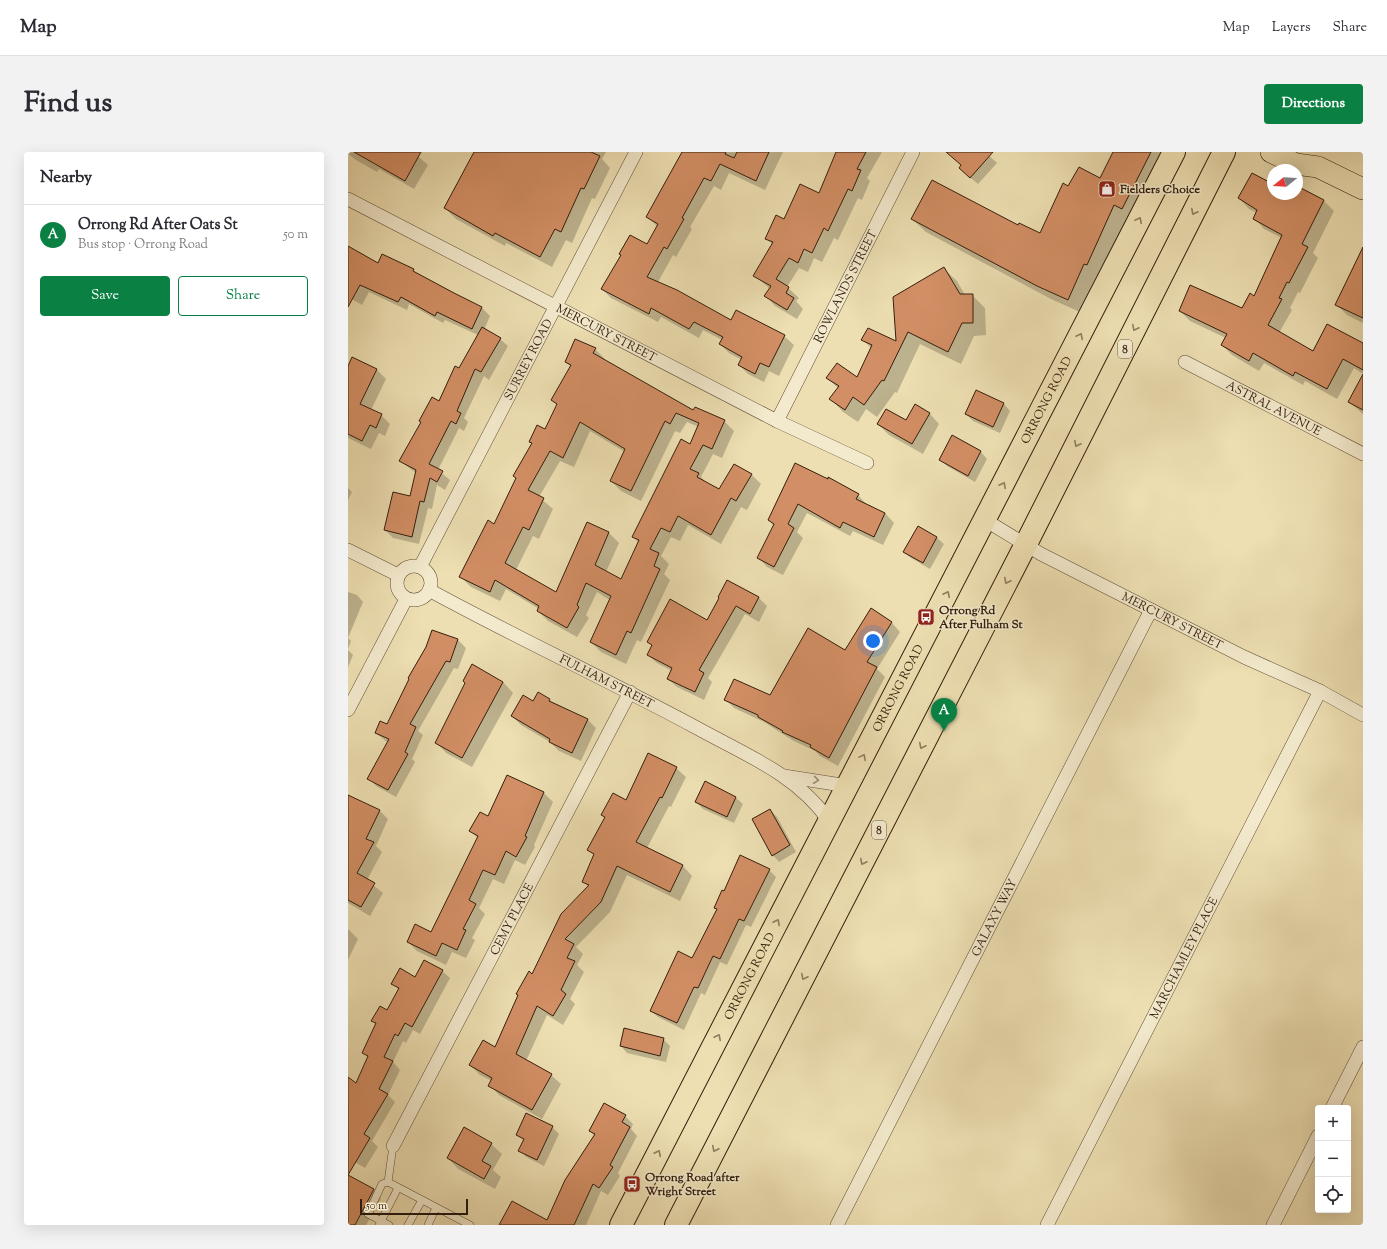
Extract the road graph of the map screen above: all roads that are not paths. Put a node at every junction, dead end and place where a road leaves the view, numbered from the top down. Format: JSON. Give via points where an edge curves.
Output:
{"nodes":[{"id":1,"x":636,"y":152,"type":"edge"},
{"id":2,"x":913,"y":152,"type":"edge"},
{"id":3,"x":1174,"y":152,"type":"edge"},
{"id":4,"x":1224,"y":152,"type":"edge"},
{"id":5,"x":1271,"y":152,"type":"edge"},
{"id":6,"x":1313,"y":159,"type":"edge"},
{"id":7,"x":1363,"y":190,"type":"edge"},
{"id":8,"x":348,"y":199,"type":"edge"},
{"id":9,"x":557,"y":307,"type":"junction"},
{"id":10,"x":1184,"y":362,"type":"dead end"},
{"id":11,"x":777,"y":421,"type":"junction"},
{"id":12,"x":1363,"y":454,"type":"edge"},
{"id":13,"x":866,"y":463,"type":"dead end"},
{"id":14,"x":985,"y":520,"type":"junction"},
{"id":15,"x":1025,"y":546,"type":"junction"},
{"id":16,"x":348,"y":550,"type":"edge"},
{"id":17,"x":420,"y":567,"type":"junction"},
{"id":18,"x":398,"y":575,"type":"junction"},
{"id":19,"x":429,"y":590,"type":"junction"},
{"id":20,"x":406,"y":599,"type":"junction"},
{"id":21,"x":1151,"y":610,"type":"junction"},
{"id":22,"x":1320,"y":691,"type":"junction"},
{"id":23,"x":630,"y":692,"type":"junction"},
{"id":24,"x":348,"y":710,"type":"edge"},
{"id":25,"x":1363,"y":715,"type":"edge"},
{"id":26,"x":784,"y":776,"type":"junction"},
{"id":27,"x":848,"y":786,"type":"junction"},
{"id":28,"x":829,"y":821,"type":"junction"},
{"id":29,"x":1363,"y":1047,"type":"edge"},
{"id":30,"x":1334,"y":1105,"type":"edge"},
{"id":31,"x":1315,"y":1141,"type":"edge"},
{"id":32,"x":393,"y":1146,"type":"joint"},
{"id":33,"x":388,"y":1182,"type":"junction"},
{"id":34,"x":398,"y":1188,"type":"junction"},
{"id":35,"x":422,"y":1200,"type":"junction"},
{"id":36,"x":436,"y":1208,"type":"junction"},
{"id":37,"x":380,"y":1223,"type":"edge"},
{"id":38,"x":389,"y":1225,"type":"edge"},
{"id":39,"x":408,"y":1225,"type":"edge"},
{"id":40,"x":428,"y":1225,"type":"edge"},
{"id":41,"x":470,"y":1225,"type":"edge"},
{"id":42,"x":621,"y":1225,"type":"edge"},
{"id":43,"x":676,"y":1225,"type":"edge"},
{"id":44,"x":838,"y":1225,"type":"edge"},
{"id":45,"x":1047,"y":1225,"type":"edge"},
{"id":46,"x":1273,"y":1225,"type":"edge"}],
"edges":[{"from":1,"to":9,"type":"street","name":"SURREY ROAD"},
{"from":2,"to":11,"type":"street","name":"ROWLANDS STREET"},
{"from":14,"to":3,"type":"highway","name":"ORRONG ROAD","one_way":true},
{"from":4,"to":15,"type":"highway","number":"8","one_way":true},
{"from":5,"to":6,"type":"main road","via":[[1296,164]]},
{"from":6,"to":7,"type":"main road"},
{"from":8,"to":9,"type":"street","name":"MERCURY STREET"},
{"from":9,"to":11,"type":"street","name":"MERCURY STREET"},
{"from":9,"to":17,"type":"street","name":"SURREY ROAD"},
{"from":10,"to":12,"type":"street","name":"ASTRAL AVENUE"},
{"from":11,"to":13,"type":"street","name":"MERCURY STREET"},
{"from":14,"to":15,"type":"street","name":"MERCURY STREET"},
{"from":27,"to":14,"type":"highway","name":"ORRONG ROAD","one_way":true},
{"from":15,"to":21,"type":"street","name":"MERCURY STREET"},
{"from":15,"to":43,"type":"highway","number":"8","one_way":true},
{"from":16,"to":18,"type":"street"},
{"from":17,"to":18,"type":"street","via":[[408,567]]},
{"from":17,"to":19,"type":"street","via":[[430,579]]},
{"from":18,"to":20,"type":"street","via":[[397,588]]},
{"from":19,"to":20,"type":"street","via":[[422,598]]},
{"from":19,"to":23,"type":"street","name":"FULHAM STREET"},
{"from":20,"to":24,"type":"street"},
{"from":21,"to":22,"type":"street","name":"MERCURY STREET","via":[[1244,657]]},
{"from":21,"to":44,"type":"street","name":"GALAXY WAY"},
{"from":22,"to":25,"type":"street","name":"MERCURY STREET"},
{"from":22,"to":45,"type":"street","name":"MARCHAMLEY PLACE"},
{"from":23,"to":26,"type":"street","name":"FULHAM STREET"},
{"from":23,"to":32,"type":"street","name":"CEMY PLACE"},
{"from":26,"to":27,"type":"street","name":"FULHAM STREET","one_way":true},
{"from":26,"to":28,"type":"street","name":"FULHAM STREET","via":[[818,805]]},
{"from":27,"to":28,"type":"highway","name":"ORRONG ROAD"},
{"from":42,"to":28,"type":"highway","name":"ORRONG ROAD","one_way":true},
{"from":29,"to":30,"type":"street"},
{"from":31,"to":46,"type":"street"},
{"from":32,"to":33,"type":"lane"},
{"from":33,"to":34,"type":"lane"},
{"from":33,"to":37,"type":"lane","via":[[382,1184],[368,1214]]},
{"from":34,"to":35,"type":"lane"},
{"from":34,"to":37,"type":"lane"},
{"from":35,"to":36,"type":"lane"},
{"from":35,"to":39,"type":"lane"},
{"from":36,"to":40,"type":"lane"},
{"from":36,"to":41,"type":"lane"},
{"from":37,"to":38,"type":"lane"}]}
